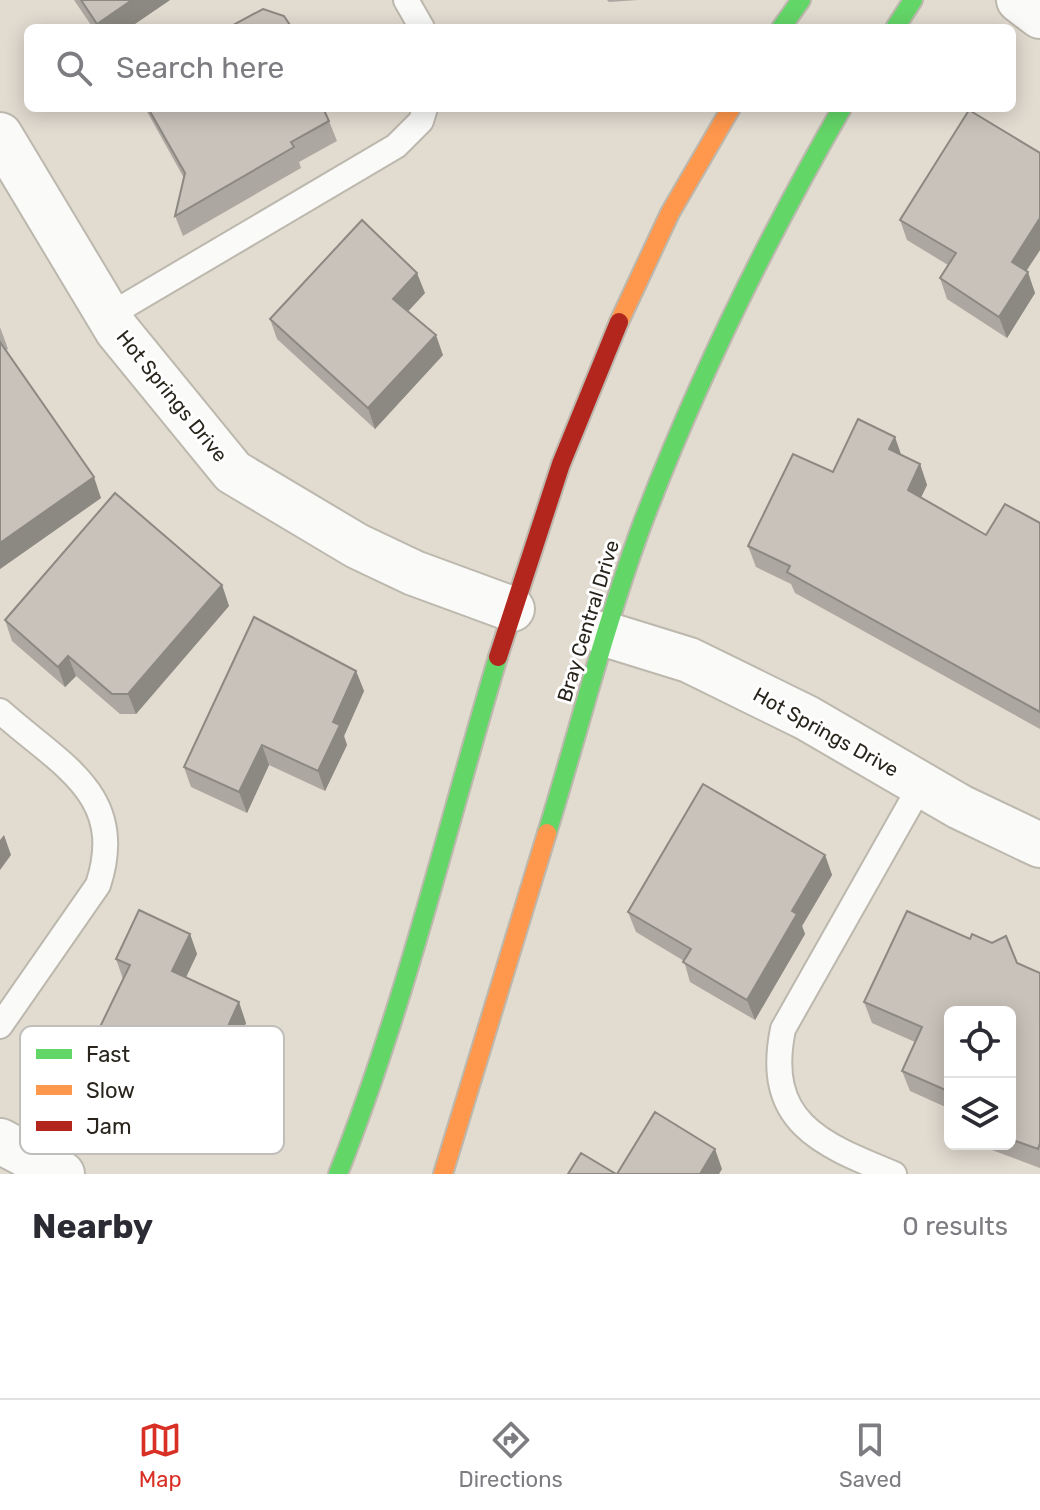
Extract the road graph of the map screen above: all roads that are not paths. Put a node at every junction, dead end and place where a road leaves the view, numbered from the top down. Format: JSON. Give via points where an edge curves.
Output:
{"nodes":[{"id":1,"x":406,"y":0,"type":"edge"},
{"id":2,"x":801,"y":0,"type":"edge"},
{"id":3,"x":913,"y":0,"type":"edge"},
{"id":4,"x":1019,"y":0,"type":"edge"},
{"id":5,"x":1040,"y":16,"type":"edge"},
{"id":6,"x":420,"y":24,"type":"edge"},
{"id":7,"x":784,"y":24,"type":"edge"},
{"id":8,"x":898,"y":24,"type":"edge"},
{"id":9,"x":424,"y":112,"type":"edge"},
{"id":10,"x":729,"y":112,"type":"edge"},
{"id":11,"x":840,"y":112,"type":"edge"},
{"id":12,"x":0,"y":135,"type":"edge"},
{"id":13,"x":108,"y":316,"type":"junction"},
{"id":14,"x":512,"y":609,"type":"junction"},
{"id":15,"x":605,"y":634,"type":"junction"},
{"id":16,"x":0,"y":711,"type":"edge"},
{"id":17,"x":921,"y":785,"type":"junction"},
{"id":18,"x":1040,"y":845,"type":"edge"},
{"id":19,"x":0,"y":1026,"type":"edge"},
{"id":20,"x":0,"y":1141,"type":"edge"},
{"id":21,"x":20,"y":1152,"type":"edge"},
{"id":22,"x":23,"y":1154,"type":"edge"},
{"id":23,"x":56,"y":1173,"type":"edge"},
{"id":24,"x":338,"y":1174,"type":"edge"},
{"id":25,"x":443,"y":1174,"type":"edge"},
{"id":26,"x":894,"y":1174,"type":"edge"}],
"edges":[{"from":1,"to":6,"type":"lane"},
{"from":2,"to":7,"type":"street"},
{"from":3,"to":8,"type":"street"},
{"from":4,"to":5,"type":"street"},
{"from":9,"to":13,"type":"lane","via":[[396,146]]},
{"from":10,"to":14,"type":"street","via":[[663,227],[619,326],[582,411]]},
{"from":11,"to":15,"type":"street","name":"Bray Central Drive","via":[[752,271],[675,437]]},
{"from":12,"to":13,"type":"street","name":"Hot Springs Drive"},
{"from":13,"to":14,"type":"street","name":"Hot Springs Drive","via":[[233,472],[357,546]]},
{"from":14,"to":24,"type":"street","via":[[414,969]]},
{"from":15,"to":17,"type":"street","name":"Hot Springs Drive","via":[[689,660],[807,718]]},
{"from":15,"to":25,"type":"street","name":"Bray Central Drive"},
{"from":16,"to":19,"type":"lane","via":[[83,782],[99,804],[107,831],[107,859],[98,885]]},
{"from":17,"to":18,"type":"street","name":"Hot Springs Drive"},
{"from":17,"to":26,"type":"lane","via":[[783,1029],[777,1058],[780,1088],[793,1115],[813,1136]]},
{"from":20,"to":21,"type":"street"},
{"from":22,"to":23,"type":"street"}]}
